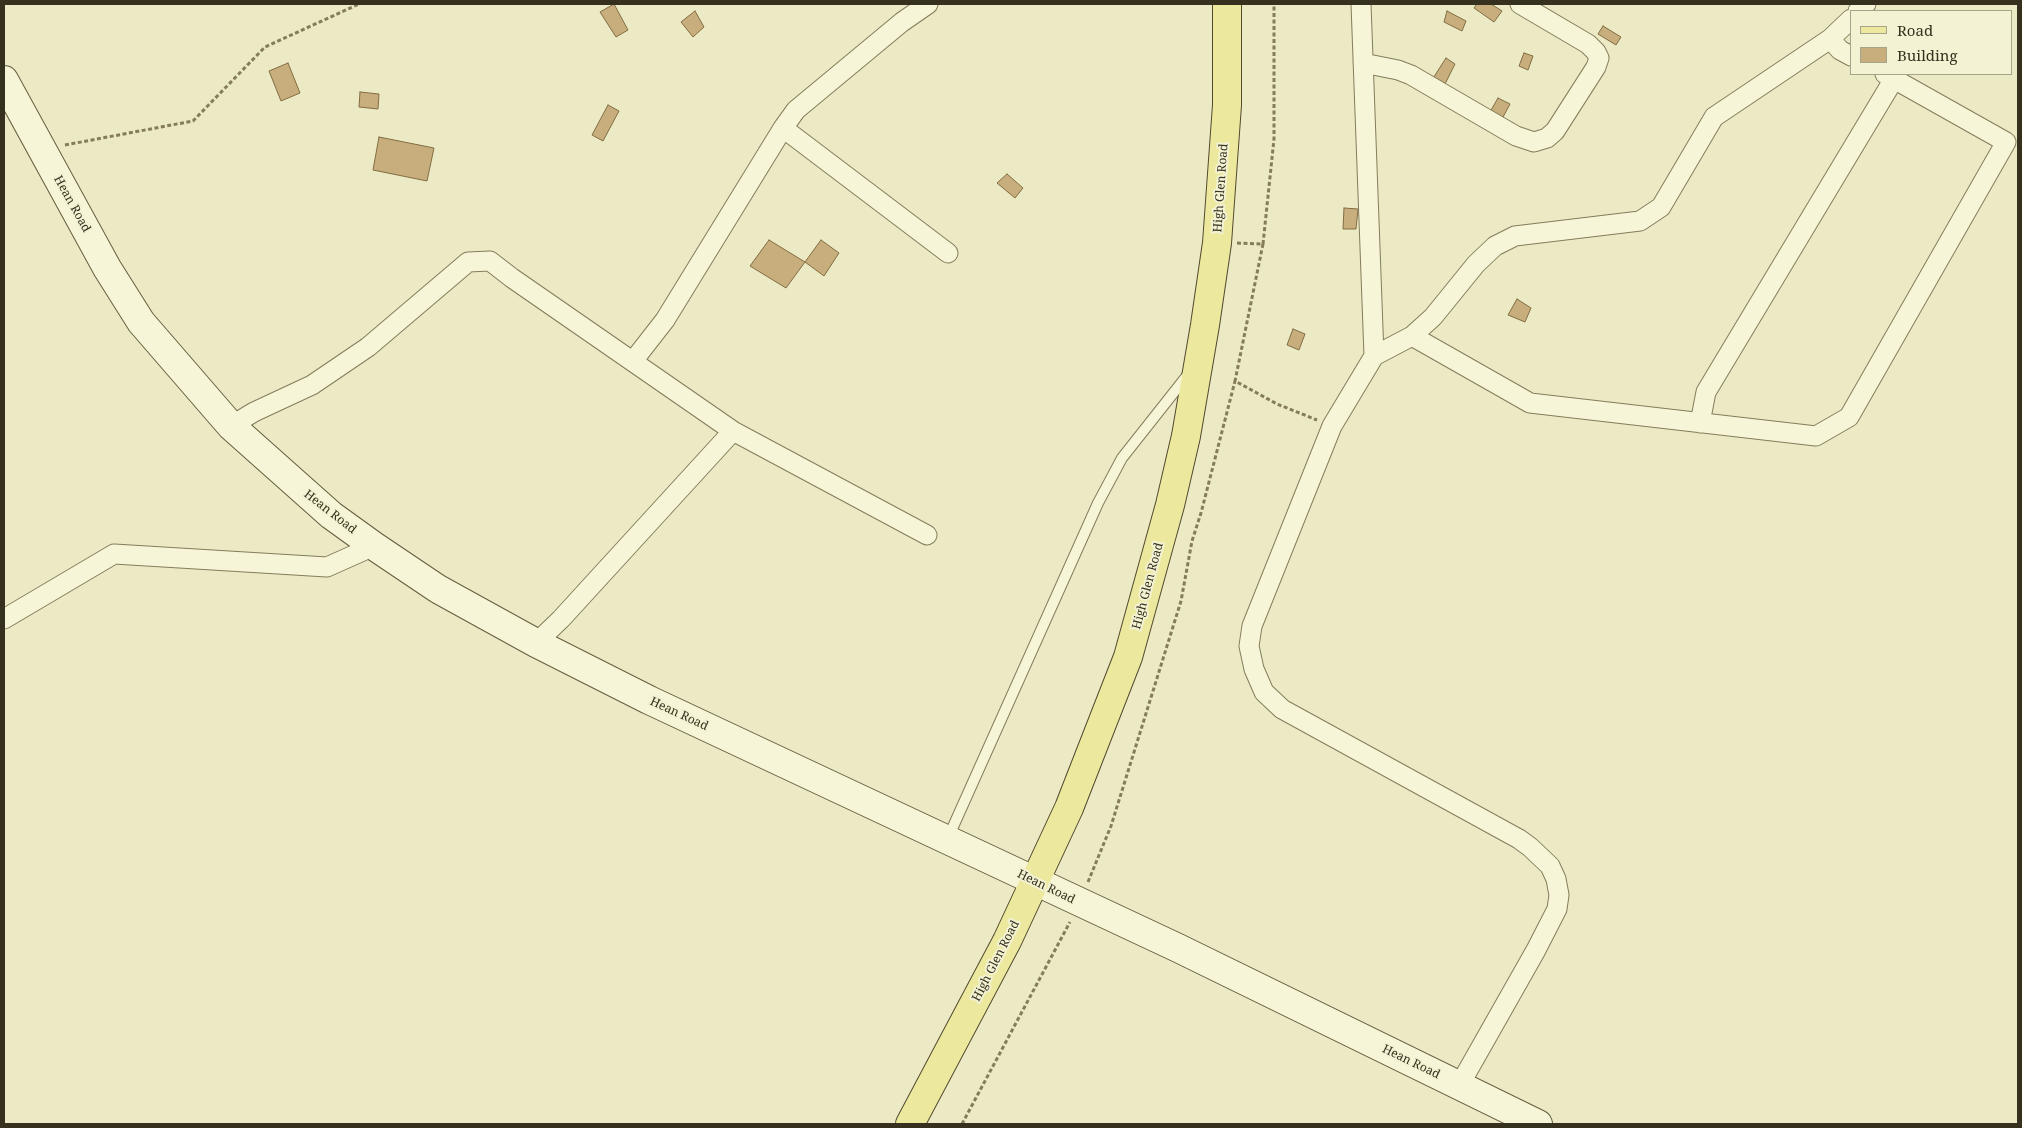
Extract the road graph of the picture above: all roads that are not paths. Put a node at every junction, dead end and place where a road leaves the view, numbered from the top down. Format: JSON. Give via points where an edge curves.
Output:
{"nodes":[{"id":1,"x":928,"y":4,"type":"edge"},
{"id":2,"x":1227,"y":4,"type":"edge"},
{"id":3,"x":1361,"y":4,"type":"edge"},
{"id":4,"x":1520,"y":4,"type":"edge"},
{"id":5,"x":1850,"y":20,"type":"edge"},
{"id":6,"x":1830,"y":39,"type":"junction"},
{"id":7,"x":1850,"y":55,"type":"edge"},
{"id":8,"x":1363,"y":64,"type":"junction"},
{"id":9,"x":1889,"y":76,"type":"edge"},
{"id":10,"x":4,"y":80,"type":"edge"},
{"id":11,"x":783,"y":128,"type":"junction"},
{"id":12,"x":948,"y":253,"type":"dead end"},
{"id":13,"x":1412,"y":336,"type":"junction"},
{"id":14,"x":1374,"y":356,"type":"junction"},
{"id":15,"x":1199,"y":360,"type":"junction"},
{"id":16,"x":633,"y":361,"type":"junction"},
{"id":17,"x":1700,"y":423,"type":"junction"},
{"id":18,"x":231,"y":426,"type":"junction"},
{"id":19,"x":732,"y":431,"type":"junction"},
{"id":20,"x":927,"y":535,"type":"dead end"},
{"id":21,"x":374,"y":546,"type":"junction"},
{"id":22,"x":4,"y":619,"type":"edge"},
{"id":23,"x":536,"y":643,"type":"junction"},
{"id":24,"x":947,"y":839,"type":"junction"},
{"id":25,"x":1035,"y":881,"type":"junction"},
{"id":26,"x":1459,"y":1086,"type":"junction"},
{"id":27,"x":910,"y":1124,"type":"edge"},
{"id":28,"x":1538,"y":1124,"type":"edge"}],
"edges":[{"from":1,"to":11,"type":"street","via":[[796,110]]},
{"from":2,"to":15,"type":"main road","name":"High Glen Road","via":[[1227,105],[1217,243]]},
{"from":3,"to":8,"type":"street"},
{"from":4,"to":8,"type":"street","via":[[1588,44],[1599,58],[1555,131],[1547,138],[1534,142],[1516,136],[1411,75]]},
{"from":5,"to":6,"type":"street"},
{"from":6,"to":7,"type":"street"},
{"from":6,"to":13,"type":"street","via":[[1714,117],[1661,207],[1640,221],[1515,236],[1495,246],[1433,317]]},
{"from":8,"to":14,"type":"street"},
{"from":9,"to":17,"type":"street","via":[[1706,392]]},
{"from":9,"to":17,"type":"street","via":[[2006,142],[1849,417],[1816,436]]},
{"from":10,"to":18,"type":"street","name":"Hean Road","via":[[107,268],[142,322]]},
{"from":11,"to":12,"type":"street"},
{"from":11,"to":16,"type":"street","via":[[665,320]]},
{"from":13,"to":14,"type":"street"},
{"from":13,"to":17,"type":"street","via":[[1530,403]]},
{"from":14,"to":26,"type":"street","via":[[1332,426],[1252,626],[1249,646],[1264,692],[1282,709],[1530,846],[1550,866],[1559,895],[1557,909]]},
{"from":15,"to":24,"type":"lane","via":[[1122,458],[1098,503]]},
{"from":15,"to":25,"type":"main road","name":"High Glen Road","via":[[1170,506],[1128,657],[1069,808]]},
{"from":16,"to":18,"type":"street","via":[[490,261],[468,262],[368,347],[312,385]]},
{"from":16,"to":19,"type":"street"},
{"from":18,"to":21,"type":"street","name":"Hean Road","via":[[332,515]]},
{"from":19,"to":20,"type":"street"},
{"from":19,"to":23,"type":"street"},
{"from":21,"to":22,"type":"street","via":[[328,568],[114,554]]},
{"from":21,"to":23,"type":"street","name":"Hean Road","via":[[438,589]]},
{"from":23,"to":24,"type":"street","name":"Hean Road","via":[[649,700]]},
{"from":24,"to":25,"type":"street","name":"Hean Road"},
{"from":25,"to":26,"type":"street","name":"Hean Road"},
{"from":25,"to":27,"type":"main road","name":"High Glen Road","via":[[1007,941]]},
{"from":26,"to":28,"type":"street","name":"Hean Road"}]}
